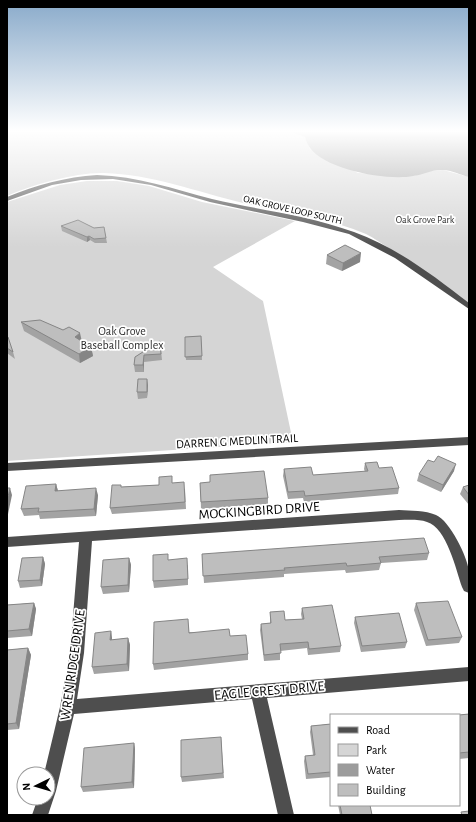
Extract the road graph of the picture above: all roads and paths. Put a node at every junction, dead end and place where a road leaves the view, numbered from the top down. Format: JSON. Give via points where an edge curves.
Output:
{"nodes":[{"id":1,"x":7,"y":198,"type":"edge"},
{"id":2,"x":469,"y":307,"type":"edge"},
{"id":3,"x":469,"y":441,"type":"edge"},
{"id":4,"x":7,"y":467,"type":"edge"},
{"id":5,"x":86,"y":537,"type":"junction"},
{"id":6,"x":7,"y":542,"type":"edge"},
{"id":7,"x":469,"y":587,"type":"edge"},
{"id":8,"x":469,"y":674,"type":"edge"},
{"id":9,"x":258,"y":691,"type":"junction"},
{"id":10,"x":68,"y":707,"type":"junction"},
{"id":11,"x":54,"y":766,"type":"edge"},
{"id":12,"x":286,"y":815,"type":"edge"}],
"edges":[{"from":1,"to":2,"type":"street","name":"OAK GROVE LOOP SOUTH","via":[[65,181],[117,177],[221,203],[320,223],[381,248],[421,272]]},
{"from":3,"to":4,"type":"street","name":"DARREN G MEDLIN TRAIL"},
{"from":5,"to":6,"type":"street","name":"MOCKINGBIRD DRIVE"},
{"from":5,"to":7,"type":"street","name":"MOCKINGBIRD DRIVE","via":[[399,515],[415,516],[433,519],[448,533]]},
{"from":5,"to":10,"type":"street","name":"WREN RIDGE DRIVE","via":[[77,653]]},
{"from":8,"to":9,"type":"street","name":"EAGLE CREST DRIVE"},
{"from":9,"to":10,"type":"street","name":"EAGLE CREST DRIVE"},
{"from":9,"to":12,"type":"street"},
{"from":10,"to":11,"type":"street","name":"WREN RIDGE DRIVE"}]}
